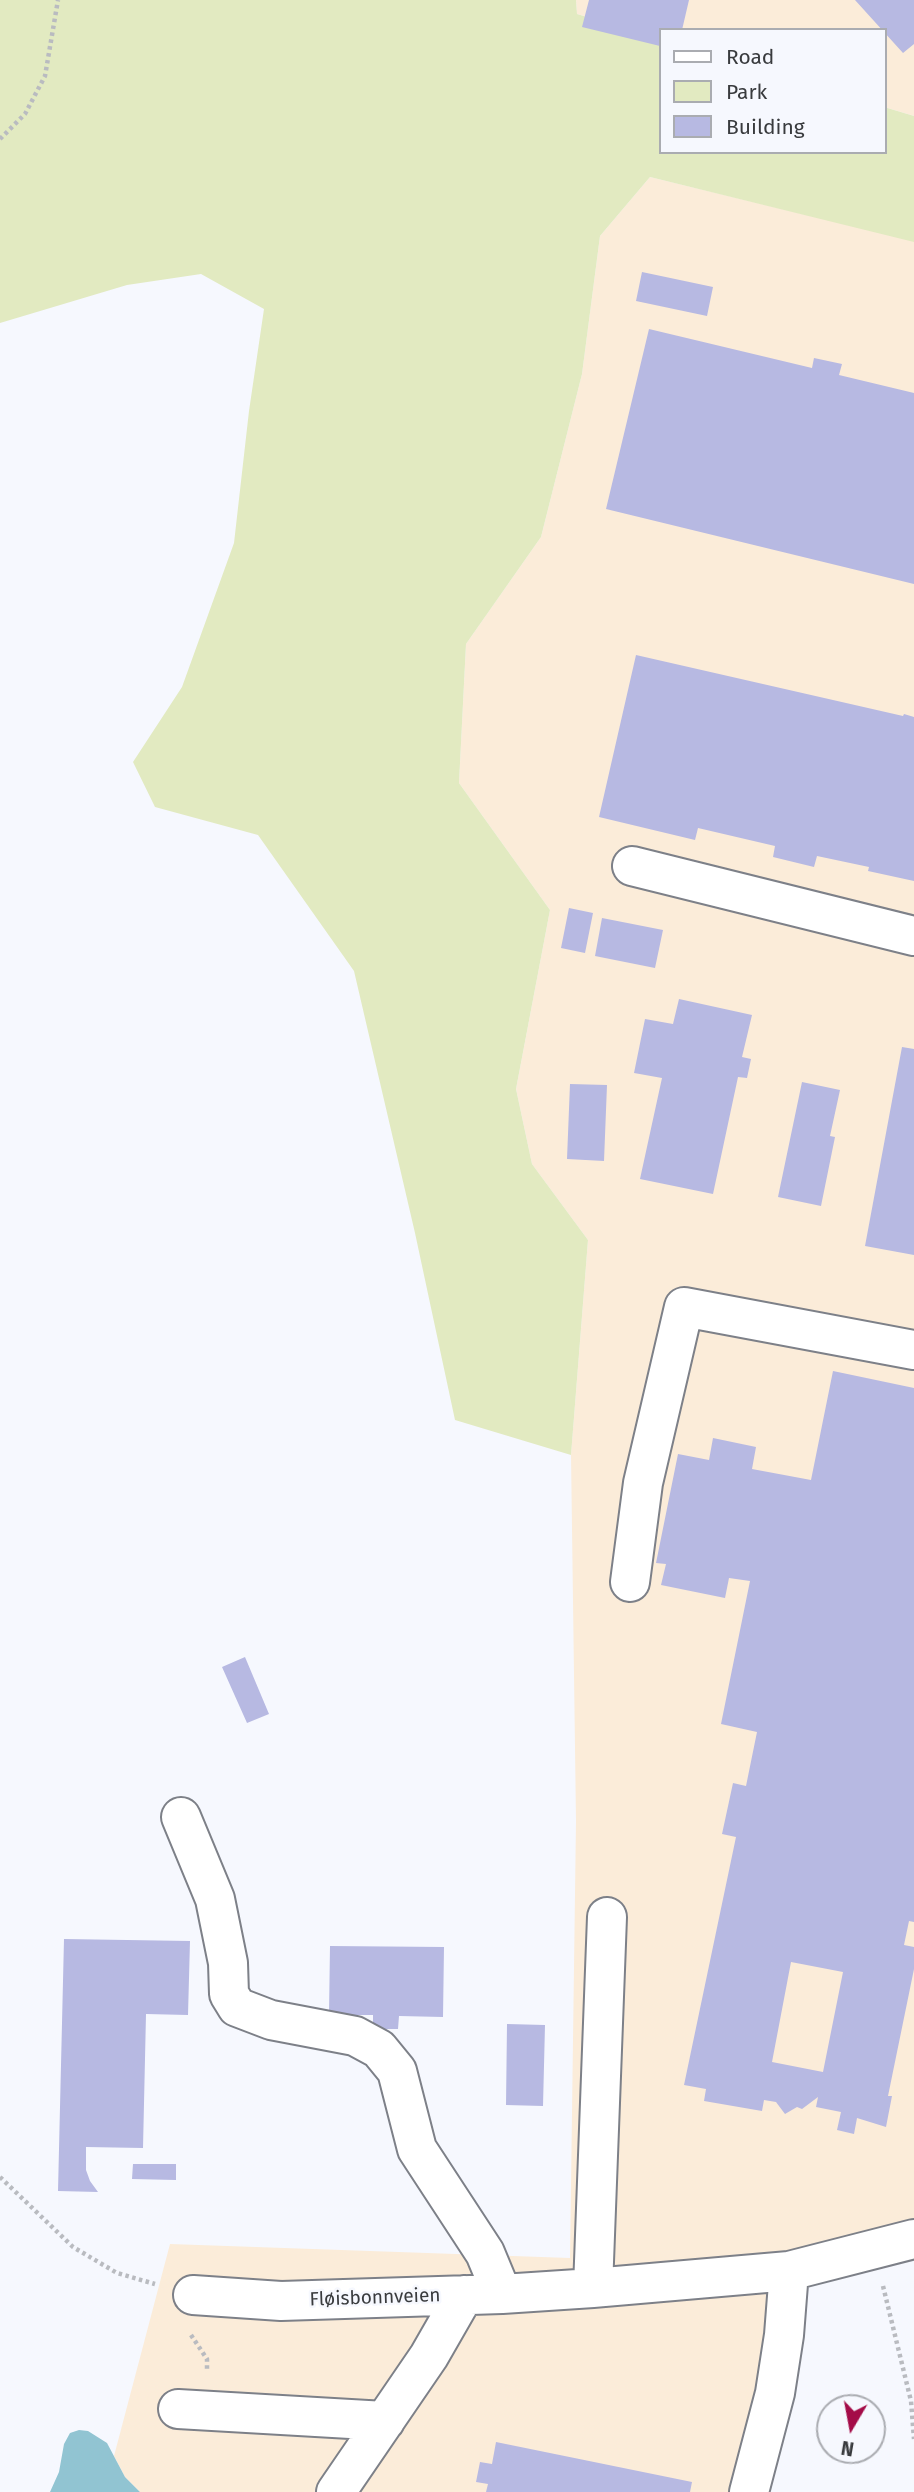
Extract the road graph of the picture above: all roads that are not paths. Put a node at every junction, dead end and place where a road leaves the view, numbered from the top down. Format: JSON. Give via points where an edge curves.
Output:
{"nodes":[{"id":1,"x":632,"y":866,"type":"dead end"},
{"id":2,"x":914,"y":936,"type":"edge"},
{"id":3,"x":914,"y":1350,"type":"edge"},
{"id":4,"x":630,"y":1582,"type":"dead end"},
{"id":5,"x":181,"y":1816,"type":"dead end"},
{"id":6,"x":607,"y":1917,"type":"dead end"},
{"id":7,"x":914,"y":2239,"type":"edge"},
{"id":8,"x":789,"y":2271,"type":"junction"},
{"id":9,"x":593,"y":2288,"type":"junction"},
{"id":10,"x":502,"y":2294,"type":"junction"},
{"id":11,"x":464,"y":2295,"type":"junction"},
{"id":12,"x":190,"y":2312,"type":"road end"},
{"id":13,"x":192,"y":2410,"type":"road end"},
{"id":14,"x":384,"y":2421,"type":"junction"},
{"id":15,"x":336,"y":2492,"type":"edge"},
{"id":16,"x":749,"y":2492,"type":"edge"}],
"edges":[{"from":1,"to":2,"type":"street"},
{"from":3,"to":4,"type":"street","via":[[684,1307],[643,1483]]},
{"from":5,"to":10,"type":"street","via":[[215,1899],[229,1994],[237,2007],[271,2020],[355,2036],[379,2049],[397,2071],[417,2149],[485,2253]]},
{"from":6,"to":9,"type":"street"},
{"from":7,"to":8,"type":"street","name":"Fløisbonnveien"},
{"from":8,"to":9,"type":"street","name":"Fløisbonnveien"},
{"from":8,"to":16,"type":"street","via":[[775,2393]]},
{"from":9,"to":10,"type":"street","name":"Fløisbonnveien"},
{"from":10,"to":11,"type":"street","name":"Fløisbonnveien"},
{"from":11,"to":12,"type":"street","name":"Fløisbonnveien","via":[[281,2301]]},
{"from":11,"to":14,"type":"street"},
{"from":13,"to":14,"type":"street"},
{"from":14,"to":15,"type":"street"}]}
